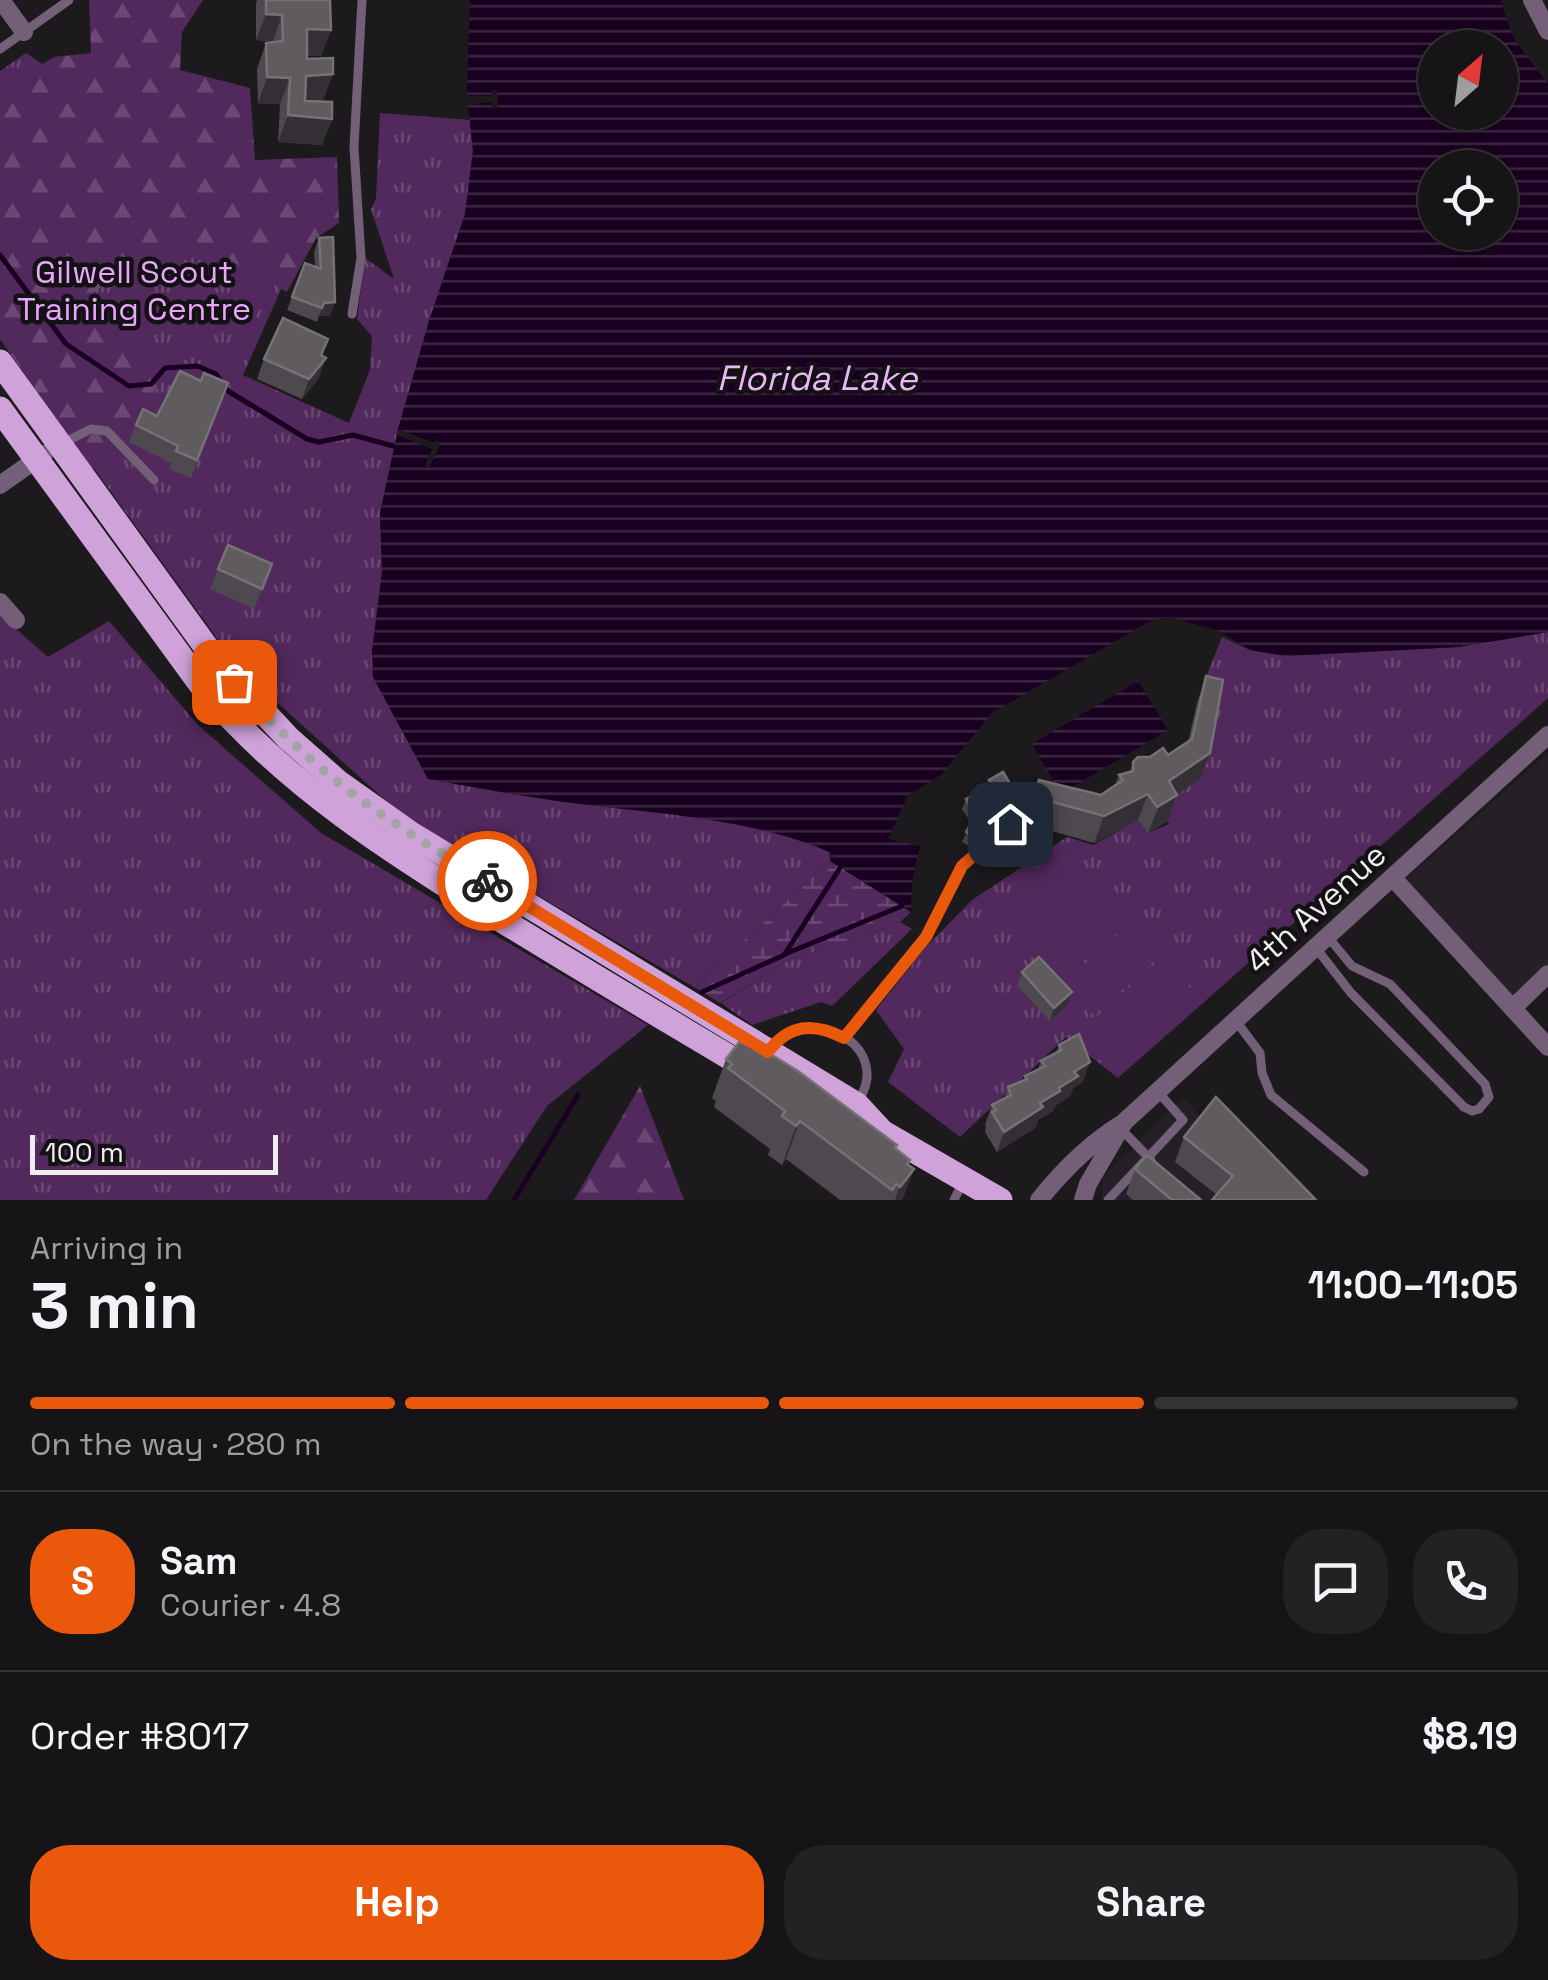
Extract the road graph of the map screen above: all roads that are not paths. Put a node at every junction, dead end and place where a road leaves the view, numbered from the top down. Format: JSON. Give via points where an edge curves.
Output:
{"nodes":[{"id":1,"x":1,"y":0,"type":"edge"},
{"id":2,"x":70,"y":0,"type":"edge"},
{"id":3,"x":362,"y":0,"type":"edge"},
{"id":4,"x":1532,"y":0,"type":"edge"},
{"id":5,"x":1548,"y":31,"type":"edge"},
{"id":6,"x":24,"y":32,"type":"junction"},
{"id":7,"x":0,"y":49,"type":"edge"},
{"id":8,"x":352,"y":314,"type":"dead end"},
{"id":9,"x":0,"y":362,"type":"edge"},
{"id":10,"x":0,"y":409,"type":"edge"},
{"id":11,"x":48,"y":452,"type":"junction"},
{"id":12,"x":154,"y":480,"type":"dead end"},
{"id":13,"x":0,"y":486,"type":"edge"},
{"id":14,"x":0,"y":602,"type":"edge"},
{"id":15,"x":16,"y":620,"type":"dead end"},
{"id":16,"x":1548,"y":735,"type":"edge"},
{"id":17,"x":1010,"y":824,"type":"dead end"},
{"id":18,"x":1393,"y":878,"type":"junction"},
{"id":19,"x":1322,"y":942,"type":"junction"},
{"id":20,"x":1548,"y":974,"type":"edge"},
{"id":21,"x":1512,"y":1008,"type":"junction"},
{"id":22,"x":1236,"y":1021,"type":"junction"},
{"id":23,"x":844,"y":1038,"type":"junction"},
{"id":24,"x":1548,"y":1047,"type":"edge"},
{"id":25,"x":768,"y":1052,"type":"junction"},
{"id":26,"x":767,"y":1080,"type":"edge"},
{"id":27,"x":1158,"y":1092,"type":"junction"},
{"id":28,"x":816,"y":1109,"type":"edge"},
{"id":29,"x":854,"y":1110,"type":"junction"},
{"id":30,"x":1121,"y":1126,"type":"junction"},
{"id":31,"x":882,"y":1132,"type":"junction"},
{"id":32,"x":1148,"y":1157,"type":"junction"},
{"id":33,"x":1158,"y":1168,"type":"edge"},
{"id":34,"x":1364,"y":1172,"type":"dead end"},
{"id":35,"x":959,"y":1190,"type":"edge"},
{"id":36,"x":1000,"y":1200,"type":"edge"},
{"id":37,"x":1039,"y":1200,"type":"edge"},
{"id":38,"x":1083,"y":1200,"type":"edge"},
{"id":39,"x":1108,"y":1200,"type":"edge"}],
"edges":[{"from":1,"to":6,"type":"street"},
{"from":2,"to":6,"type":"lane"},
{"from":3,"to":8,"type":"lane","via":[[354,147],[361,258]]},
{"from":4,"to":5,"type":"street"},
{"from":6,"to":7,"type":"lane"},
{"from":9,"to":11,"type":"main road"},
{"from":10,"to":11,"type":"main road"},
{"from":11,"to":12,"type":"lane","via":[[91,429],[107,431]]},
{"from":11,"to":13,"type":"street"},
{"from":11,"to":25,"type":"main road","via":[[217,662],[339,783]]},
{"from":11,"to":26,"type":"main road","via":[[202,686],[305,789],[421,870]]},
{"from":14,"to":15,"type":"street"},
{"from":16,"to":18,"type":"street","name":"4th Avenue"},
{"from":17,"to":23,"type":"lane","via":[[962,866],[926,937]]},
{"from":18,"to":19,"type":"street","name":"4th Avenue"},
{"from":18,"to":21,"type":"street"},
{"from":19,"to":19,"type":"lane","via":[[1390,984],[1490,1097],[1479,1108],[1464,1107],[1352,993]]},
{"from":19,"to":22,"type":"street","name":"4th Avenue"},
{"from":20,"to":21,"type":"street"},
{"from":21,"to":24,"type":"street"},
{"from":22,"to":27,"type":"street","name":"4th Avenue"},
{"from":22,"to":34,"type":"lane","via":[[1260,1054],[1271,1095]]},
{"from":23,"to":25,"type":"lane","via":[[818,1027],[798,1028]]},
{"from":23,"to":29,"type":"lane","via":[[867,1070]]},
{"from":25,"to":29,"type":"main road"},
{"from":27,"to":30,"type":"street","name":"4th Avenue"},
{"from":27,"to":32,"type":"lane","via":[[1183,1120]]},
{"from":28,"to":31,"type":"main road","via":[[845,1126]]},
{"from":29,"to":31,"type":"main road"},
{"from":30,"to":32,"type":"lane"},
{"from":30,"to":37,"type":"street","name":"4th Avenue","via":[[1082,1154]]},
{"from":30,"to":38,"type":"street","name":"4th Avenue"},
{"from":31,"to":35,"type":"main road"},
{"from":32,"to":33,"type":"lane"},
{"from":32,"to":39,"type":"lane"},
{"from":35,"to":36,"type":"main road"}]}
